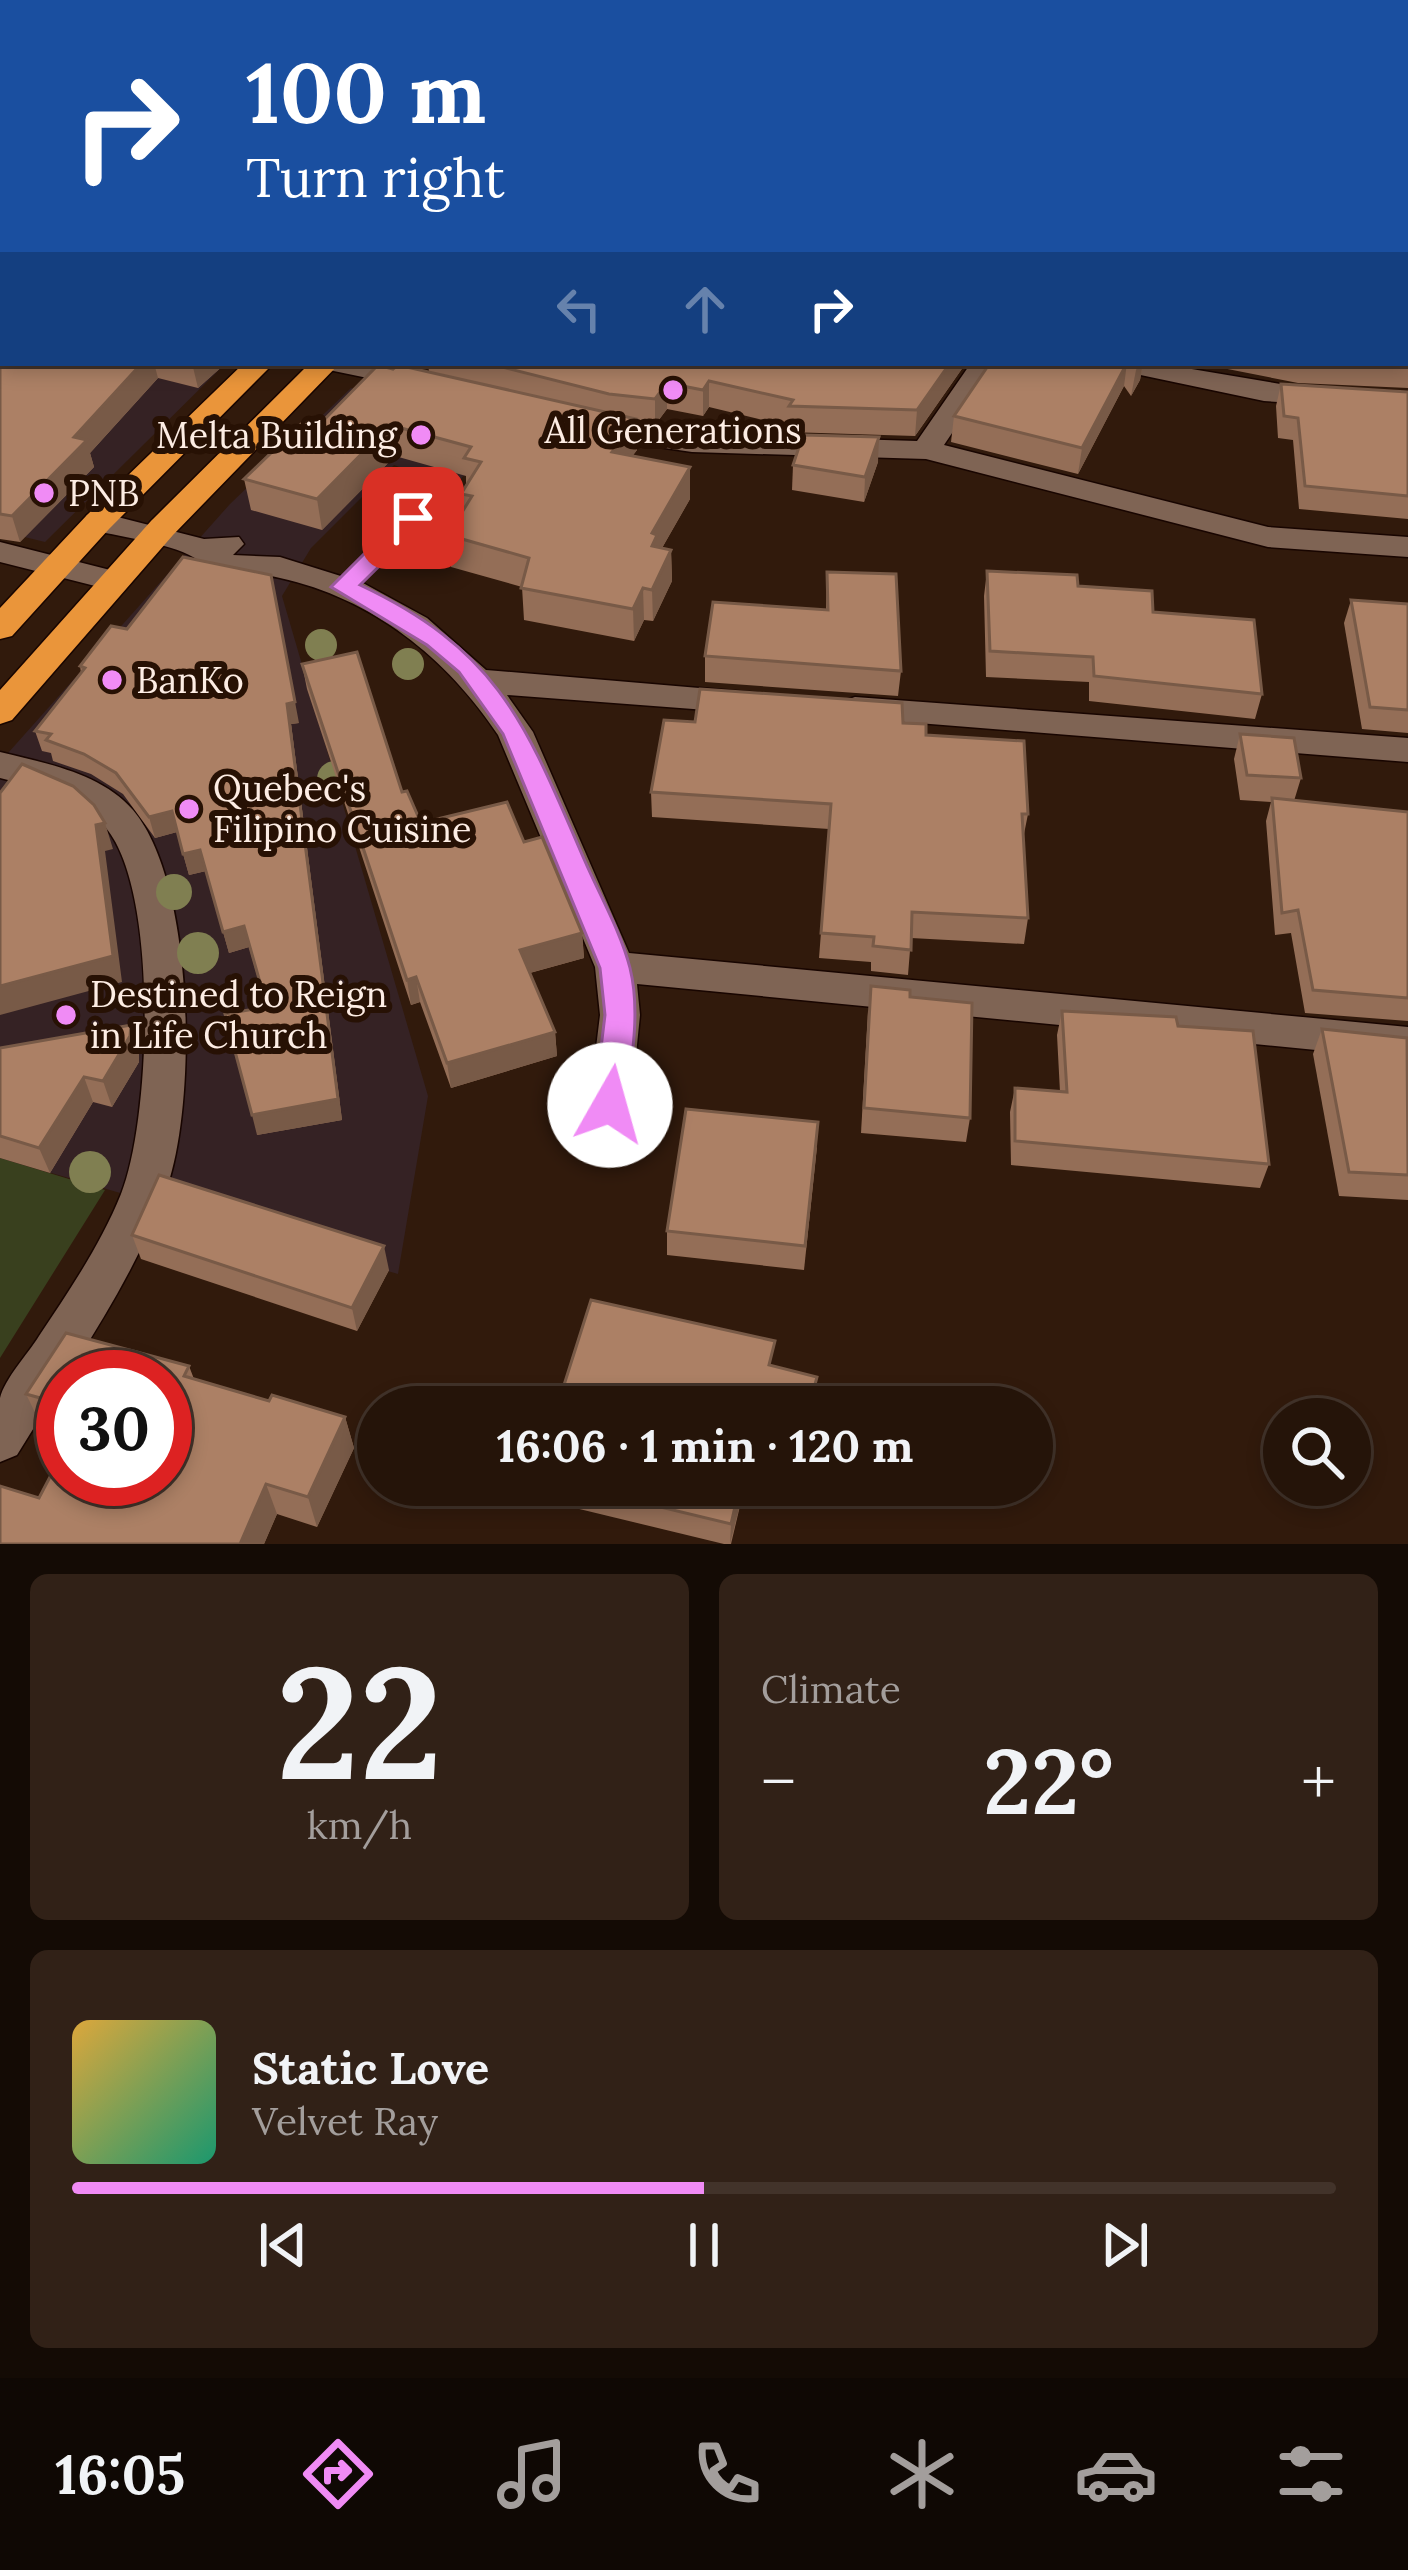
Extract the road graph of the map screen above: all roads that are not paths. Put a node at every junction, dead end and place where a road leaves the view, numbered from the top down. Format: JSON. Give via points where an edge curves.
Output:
{"nodes":[{"id":1,"x":257,"y":366,"type":"edge"},
{"id":2,"x":327,"y":366,"type":"edge"},
{"id":3,"x":342,"y":366,"type":"edge"},
{"id":4,"x":983,"y":366,"type":"edge"},
{"id":5,"x":1134,"y":366,"type":"edge"},
{"id":6,"x":442,"y":390,"type":"edge"},
{"id":7,"x":1408,"y":401,"type":"edge"},
{"id":8,"x":566,"y":422,"type":"edge"},
{"id":9,"x":926,"y":450,"type":"junction"},
{"id":10,"x":440,"y":492,"type":"dead end"},
{"id":11,"x":98,"y":522,"type":"junction"},
{"id":12,"x":154,"y":536,"type":"junction"},
{"id":13,"x":1408,"y":547,"type":"edge"},
{"id":14,"x":0,"y":552,"type":"edge"},
{"id":15,"x":55,"y":567,"type":"junction"},
{"id":16,"x":115,"y":581,"type":"junction"},
{"id":17,"x":343,"y":587,"type":"junction"},
{"id":18,"x":0,"y":628,"type":"edge"},
{"id":19,"x":480,"y":681,"type":"junction"},
{"id":20,"x":0,"y":712,"type":"edge"},
{"id":21,"x":1408,"y":750,"type":"edge"},
{"id":22,"x":0,"y":765,"type":"edge"},
{"id":23,"x":615,"y":968,"type":"junction"},
{"id":24,"x":1408,"y":1043,"type":"edge"},
{"id":25,"x":610,"y":1105,"type":"dead end"},
{"id":26,"x":0,"y":1438,"type":"edge"}],
"edges":[{"from":1,"to":11,"type":"highway"},
{"from":2,"to":12,"type":"highway"},
{"from":3,"to":6,"type":"street"},
{"from":4,"to":9,"type":"street"},
{"from":5,"to":7,"type":"street","via":[[1301,400]]},
{"from":8,"to":9,"type":"street","via":[[692,443]]},
{"from":9,"to":13,"type":"street","via":[[1268,537]]},
{"from":10,"to":17,"type":"lane"},
{"from":11,"to":12,"type":"street"},
{"from":11,"to":15,"type":"highway"},
{"from":12,"to":16,"type":"highway"},
{"from":12,"to":17,"type":"street","via":[[204,549],[215,562],[273,566]]},
{"from":14,"to":15,"type":"street"},
{"from":15,"to":16,"type":"street"},
{"from":15,"to":18,"type":"highway"},
{"from":16,"to":20,"type":"highway"},
{"from":17,"to":19,"type":"street","via":[[418,626]]},
{"from":19,"to":21,"type":"street"},
{"from":19,"to":23,"type":"street","via":[[515,732]]},
{"from":22,"to":26,"type":"street","via":[[74,787],[121,821],[137,844],[151,901],[167,1070],[166,1113],[138,1207]]},
{"from":23,"to":24,"type":"street"},
{"from":23,"to":25,"type":"street","via":[[620,1015]]}]}
